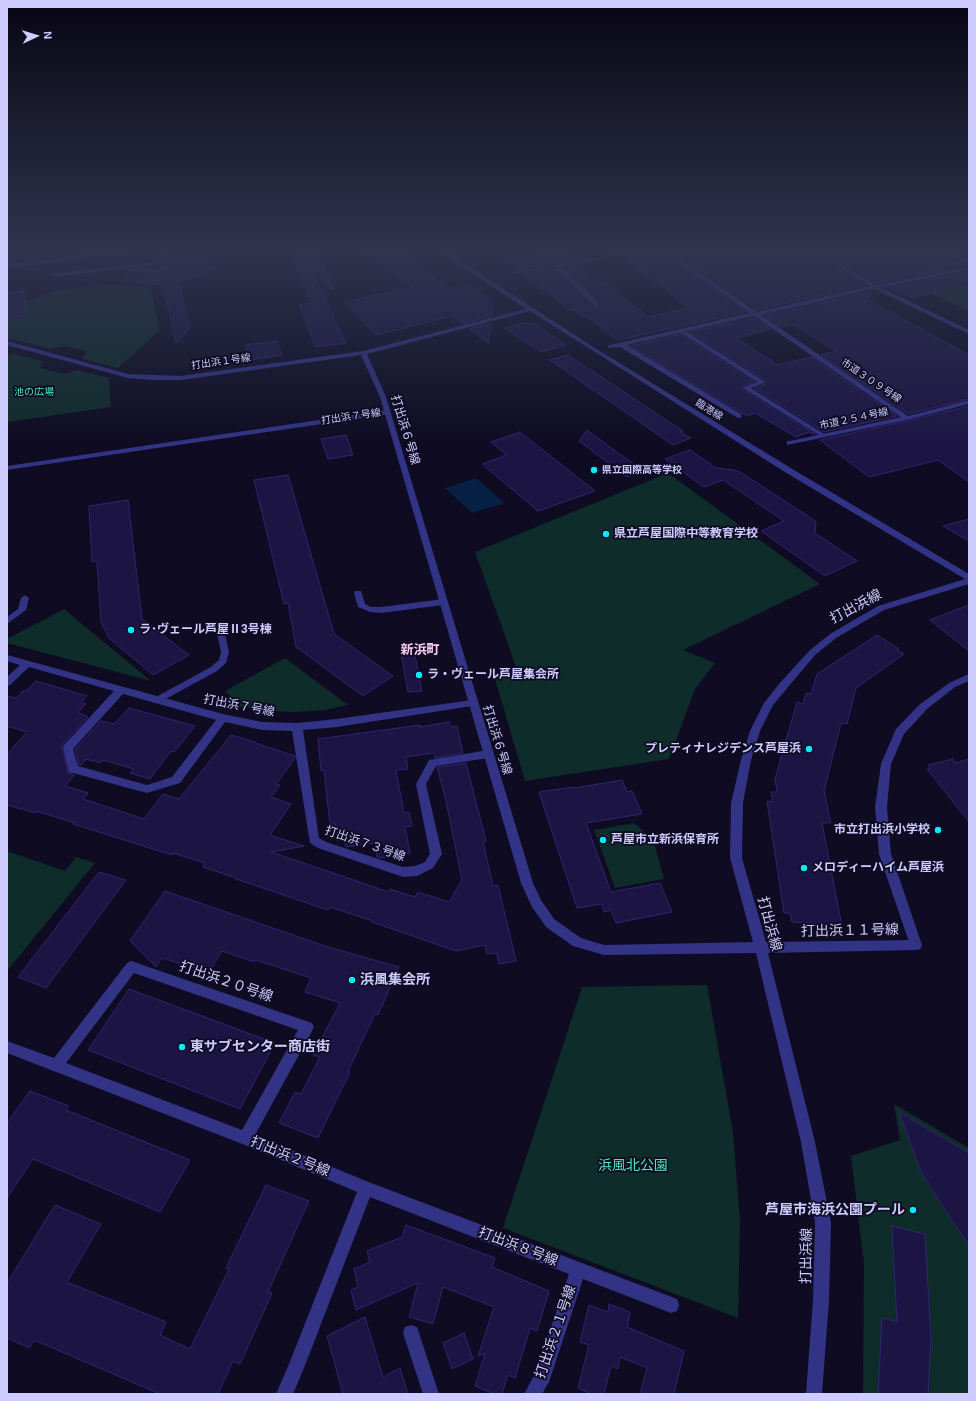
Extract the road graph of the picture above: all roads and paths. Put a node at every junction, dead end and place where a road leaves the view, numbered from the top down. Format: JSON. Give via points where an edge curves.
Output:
{"nodes":[{"id":1,"x":500,"y":317,"type":"edge"},
{"id":2,"x":545,"y":317,"type":"edge"},
{"id":3,"x":740,"y":317,"type":"edge"},
{"id":4,"x":759,"y":317,"type":"edge"},
{"id":5,"x":938,"y":317,"type":"edge"},
{"id":6,"x":682,"y":331,"type":"junction"},
{"id":7,"x":969,"y":332,"type":"edge"},
{"id":8,"x":7,"y":343,"type":"edge"},
{"id":9,"x":622,"y":345,"type":"junction"},
{"id":10,"x":610,"y":347,"type":"dead end"},
{"id":11,"x":363,"y":353,"type":"junction"},
{"id":12,"x":969,"y":402,"type":"edge"},
{"id":13,"x":387,"y":412,"type":"junction"},
{"id":14,"x":738,"y":416,"type":"dead end"},
{"id":15,"x":907,"y":418,"type":"junction"},
{"id":16,"x":824,"y":436,"type":"junction"},
{"id":17,"x":790,"y":443,"type":"dead end"},
{"id":18,"x":7,"y":468,"type":"edge"},
{"id":19,"x":969,"y":579,"type":"edge"},
{"id":20,"x":358,"y":593,"type":"dead end"},
{"id":21,"x":25,"y":598,"type":"dead end"},
{"id":22,"x":443,"y":602,"type":"junction"},
{"id":23,"x":7,"y":621,"type":"edge"},
{"id":24,"x":221,"y":634,"type":"dead end"},
{"id":25,"x":7,"y":658,"type":"edge"},
{"id":26,"x":27,"y":664,"type":"junction"},
{"id":27,"x":969,"y":677,"type":"edge"},
{"id":28,"x":7,"y":683,"type":"edge"},
{"id":29,"x":121,"y":690,"type":"junction"},
{"id":30,"x":157,"y":700,"type":"junction"},
{"id":31,"x":472,"y":703,"type":"junction"},
{"id":32,"x":224,"y":718,"type":"junction"},
{"id":33,"x":298,"y":727,"type":"junction"},
{"id":34,"x":488,"y":754,"type":"junction"},
{"id":35,"x":761,"y":948,"type":"junction"},
{"id":36,"x":7,"y":1047,"type":"edge"},
{"id":37,"x":56,"y":1066,"type":"junction"},
{"id":38,"x":245,"y":1138,"type":"junction"},
{"id":39,"x":366,"y":1188,"type":"junction"},
{"id":40,"x":578,"y":1270,"type":"junction"},
{"id":41,"x":670,"y":1305,"type":"dead end"},
{"id":42,"x":411,"y":1333,"type":"dead end"},
{"id":43,"x":284,"y":1394,"type":"edge"},
{"id":44,"x":431,"y":1394,"type":"edge"},
{"id":45,"x":532,"y":1394,"type":"edge"},
{"id":46,"x":814,"y":1394,"type":"edge"}],
"edges":[{"from":1,"to":11,"type":"street","name":"打出浜１号線"},
{"from":2,"to":19,"type":"street","name":"臨港線","via":[[790,472]]},
{"from":3,"to":6,"type":"street"},
{"from":4,"to":15,"type":"street","name":"市道３０９号線"},
{"from":5,"to":7,"type":"street"},
{"from":6,"to":9,"type":"street"},
{"from":6,"to":16,"type":"lane","via":[[762,382],[746,388]]},
{"from":8,"to":11,"type":"street","name":"打出浜１号線","via":[[128,376],[153,378],[195,376]]},
{"from":9,"to":10,"type":"street"},
{"from":9,"to":14,"type":"street"},
{"from":11,"to":13,"type":"street","name":"打出浜６号線"},
{"from":12,"to":15,"type":"street","name":"市道２５４号線"},
{"from":13,"to":18,"type":"street","name":"打出浜７号線"},
{"from":13,"to":22,"type":"street","name":"打出浜６号線"},
{"from":15,"to":16,"type":"street","name":"市道２５４号線"},
{"from":16,"to":17,"type":"street","name":"市道２５４号線"},
{"from":19,"to":35,"type":"street","name":"打出浜線","via":[[881,608],[857,621],[812,653],[769,703],[755,731],[736,803],[736,858]]},
{"from":20,"to":22,"type":"lane","via":[[361,605],[370,609],[381,610]]},
{"from":21,"to":23,"type":"lane","via":[[22,610]]},
{"from":22,"to":31,"type":"street","name":"打出浜６号線"},
{"from":24,"to":30,"type":"lane","via":[[225,652],[223,661],[214,670]]},
{"from":25,"to":26,"type":"street","name":"打出浜７号線"},
{"from":26,"to":28,"type":"street"},
{"from":26,"to":29,"type":"street","name":"打出浜７号線"},
{"from":27,"to":35,"type":"street","name":"打出浜１１号線","via":[[952,685],[923,707],[900,732],[886,764],[881,807],[885,854],[916,945]]},
{"from":29,"to":30,"type":"street","name":"打出浜７号線"},
{"from":29,"to":32,"type":"street","via":[[68,748],[72,769],[147,789],[176,780]]},
{"from":30,"to":32,"type":"street","name":"打出浜７号線"},
{"from":31,"to":33,"type":"street","name":"打出浜７号線"},
{"from":31,"to":34,"type":"street","name":"打出浜６号線"},
{"from":32,"to":33,"type":"street","name":"打出浜７号線","via":[[262,726]]},
{"from":33,"to":34,"type":"street","name":"打出浜７３号線","via":[[314,840],[403,872],[417,871],[429,865],[436,854],[421,784],[433,763]]},
{"from":34,"to":35,"type":"street","name":"打出浜６号線","via":[[533,896],[550,923],[576,942],[604,950]]},
{"from":35,"to":46,"type":"street","name":"打出浜線","via":[[808,1142],[822,1223],[821,1300]]},
{"from":36,"to":37,"type":"street","name":"打出浜２号線"},
{"from":37,"to":38,"type":"street","name":"打出浜２号線"},
{"from":37,"to":38,"type":"street","name":"打出浜２０号線","via":[[131,968],[307,1027]]},
{"from":38,"to":39,"type":"street","name":"打出浜２号線"},
{"from":39,"to":40,"type":"street","name":"打出浜８号線"},
{"from":39,"to":43,"type":"street"},
{"from":40,"to":41,"type":"street","name":"打出浜８号線"},
{"from":40,"to":45,"type":"street","name":"打出浜２１号線","via":[[542,1376]]},
{"from":42,"to":44,"type":"street"}]}
